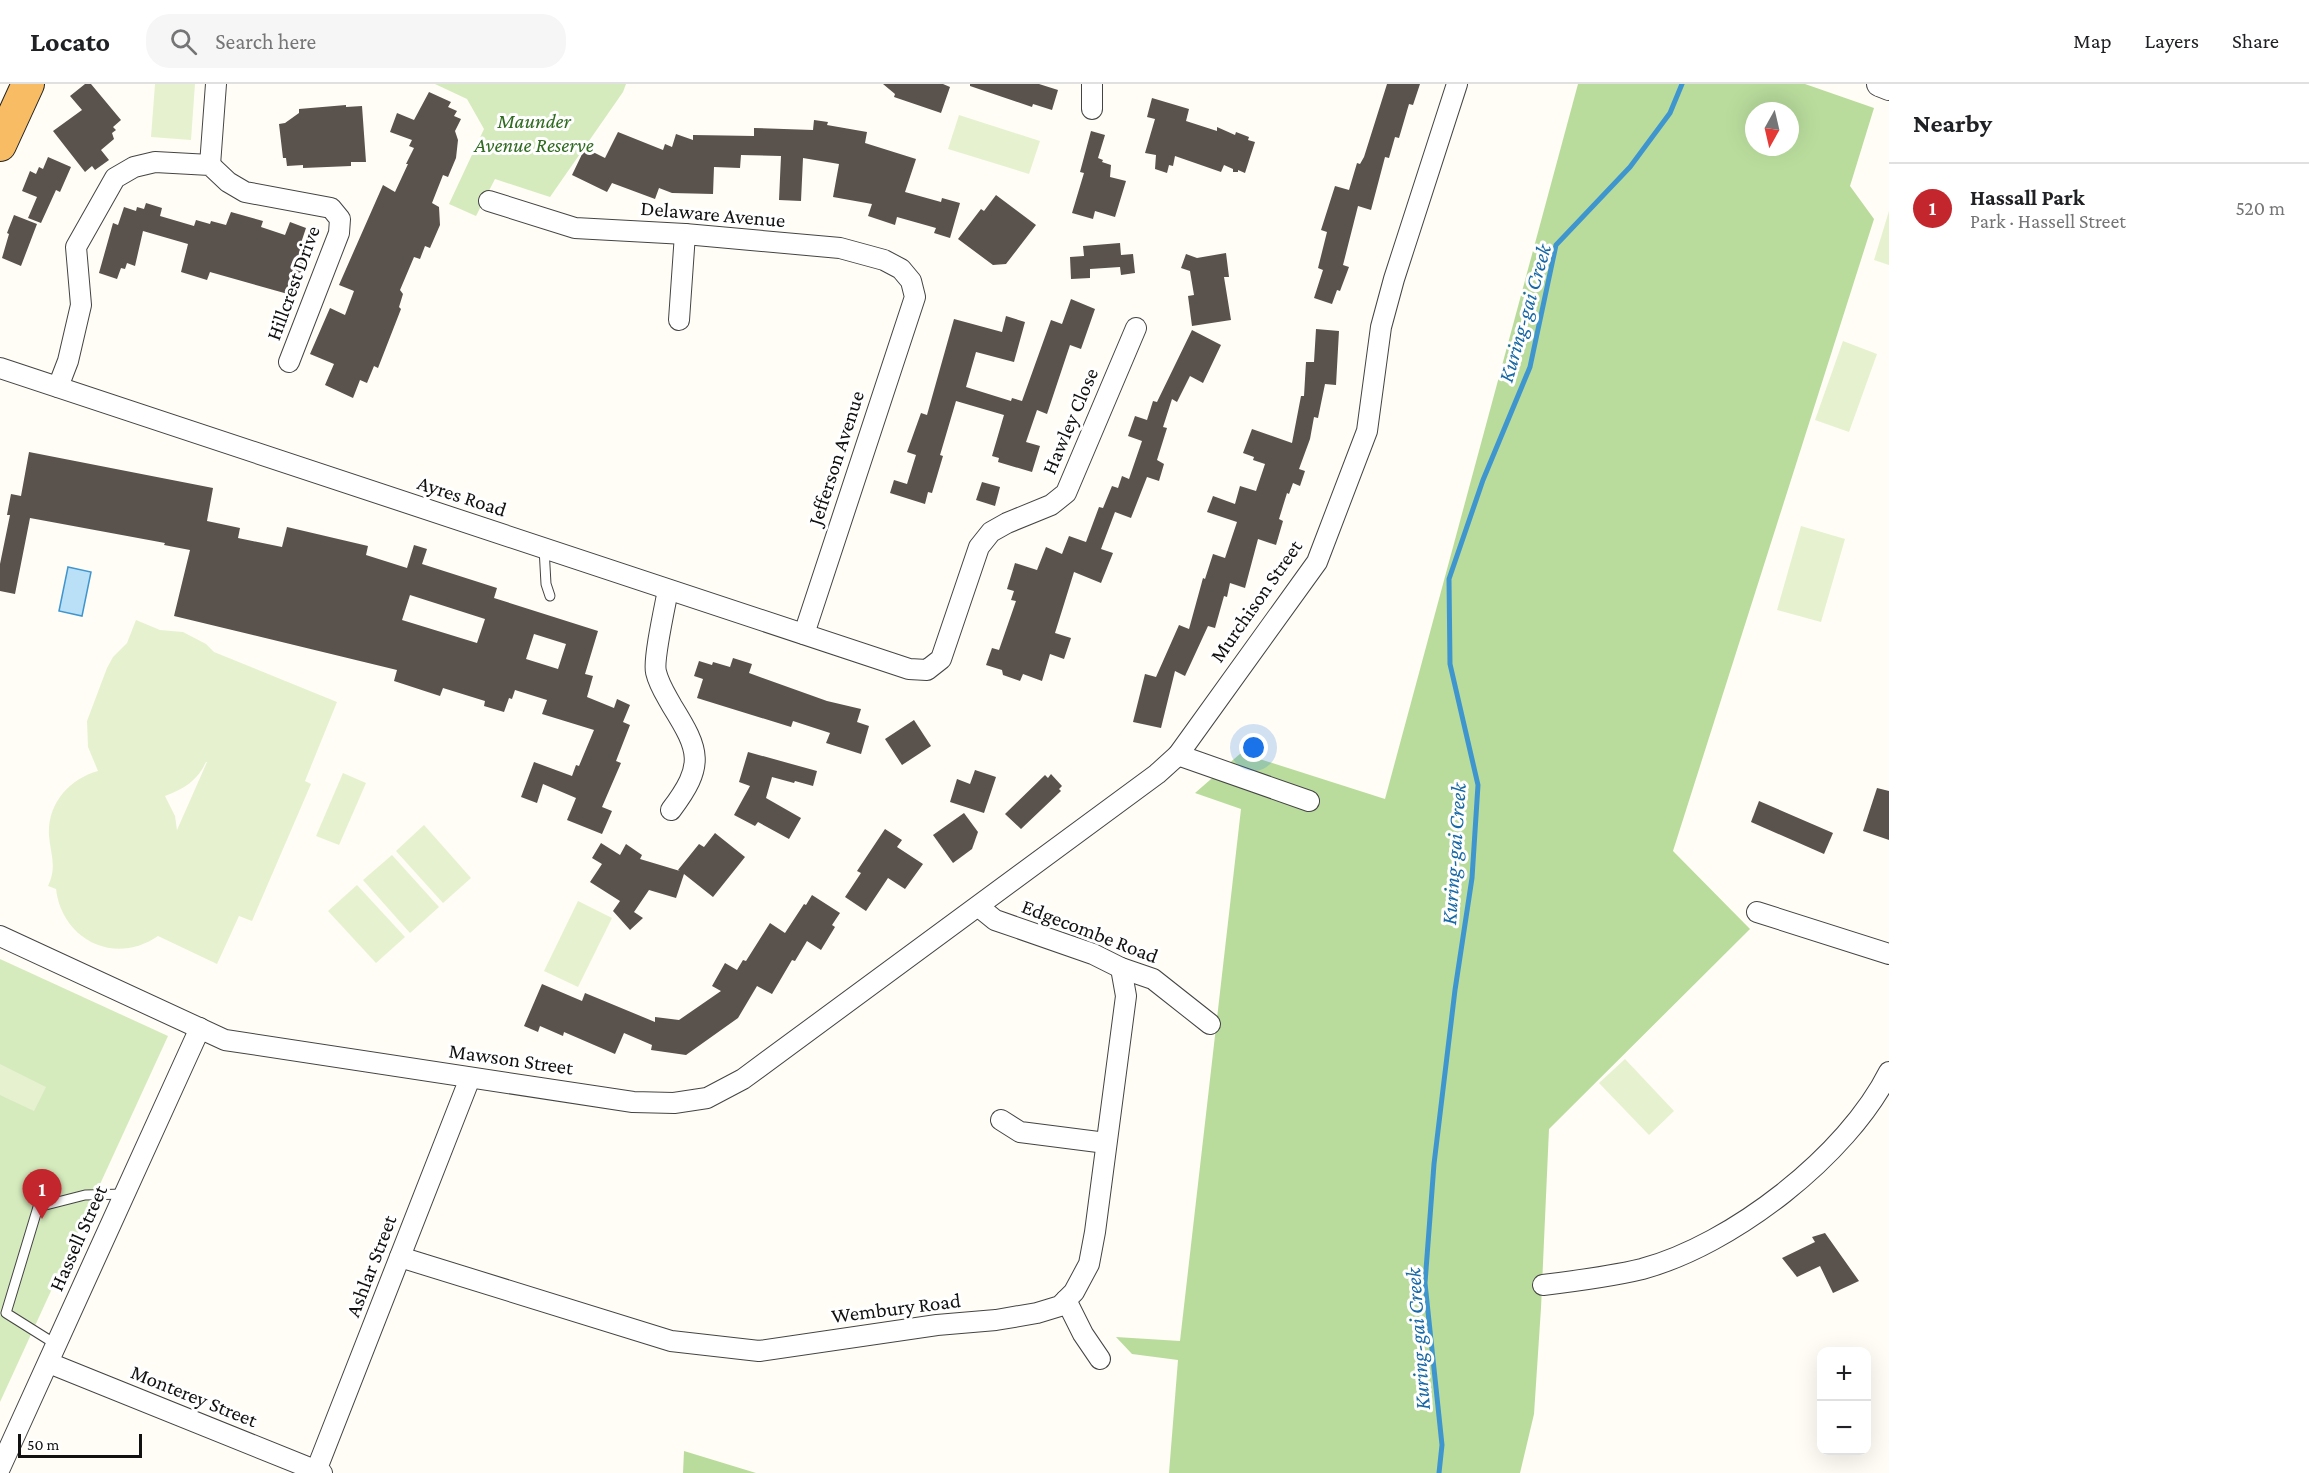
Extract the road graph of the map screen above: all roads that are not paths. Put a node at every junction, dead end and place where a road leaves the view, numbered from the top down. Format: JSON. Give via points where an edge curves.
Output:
{"nodes":[{"id":1,"x":28,"y":84,"type":"edge"},
{"id":2,"x":216,"y":84,"type":"edge"},
{"id":3,"x":1092,"y":84,"type":"edge"},
{"id":4,"x":1457,"y":84,"type":"edge"},
{"id":5,"x":1879,"y":84,"type":"edge"},
{"id":6,"x":1889,"y":88,"type":"edge"},
{"id":7,"x":1092,"y":109,"type":"dead end"},
{"id":8,"x":0,"y":145,"type":"edge"},
{"id":9,"x":210,"y":165,"type":"junction"},
{"id":10,"x":489,"y":201,"type":"dead end"},
{"id":11,"x":685,"y":234,"type":"junction"},
{"id":12,"x":915,"y":297,"type":"joint"},
{"id":13,"x":679,"y":320,"type":"dead end"},
{"id":14,"x":1136,"y":328,"type":"dead end"},
{"id":15,"x":289,"y":362,"type":"dead end"},
{"id":16,"x":0,"y":368,"type":"edge"},
{"id":17,"x":58,"y":387,"type":"junction"},
{"id":18,"x":544,"y":548,"type":"junction"},
{"id":19,"x":668,"y":590,"type":"junction"},
{"id":20,"x":550,"y":596,"type":"dead end"},
{"id":21,"x":804,"y":634,"type":"junction"},
{"id":22,"x":909,"y":669,"type":"joint"},
{"id":23,"x":1178,"y":755,"type":"junction"},
{"id":24,"x":1309,"y":801,"type":"dead end"},
{"id":25,"x":671,"y":810,"type":"dead end"},
{"id":26,"x":979,"y":907,"type":"junction"},
{"id":27,"x":1757,"y":912,"type":"dead end"},
{"id":28,"x":0,"y":936,"type":"edge"},
{"id":29,"x":1889,"y":954,"type":"edge"},
{"id":30,"x":1121,"y":968,"type":"junction"},
{"id":31,"x":1210,"y":1024,"type":"dead end"},
{"id":32,"x":200,"y":1028,"type":"junction"},
{"id":33,"x":1889,"y":1072,"type":"edge"},
{"id":34,"x":470,"y":1078,"type":"junction"},
{"id":35,"x":1001,"y":1120,"type":"dead end"},
{"id":36,"x":1106,"y":1143,"type":"junction"},
{"id":37,"x":124,"y":1194,"type":"junction"},
{"id":38,"x":400,"y":1257,"type":"junction"},
{"id":39,"x":1543,"y":1285,"type":"dead end"},
{"id":40,"x":1066,"y":1300,"type":"junction"},
{"id":41,"x":57,"y":1345,"type":"junction"},
{"id":42,"x":1100,"y":1359,"type":"dead end"},
{"id":43,"x":49,"y":1363,"type":"junction"},
{"id":44,"x":0,"y":1468,"type":"edge"},
{"id":45,"x":319,"y":1472,"type":"edge"}],
"edges":[{"from":1,"to":8,"type":"highway"},
{"from":2,"to":9,"type":"street"},
{"from":3,"to":7,"type":"street"},
{"from":4,"to":23,"type":"street","name":"Murchison Street","via":[[1381,327],[1367,431],[1317,562]]},
{"from":5,"to":6,"type":"street"},
{"from":9,"to":15,"type":"street","name":"Hillcrest Drive","via":[[245,192],[331,208],[340,219],[339,233]]},
{"from":9,"to":17,"type":"street","via":[[155,162],[116,177],[76,247],[81,305]]},
{"from":10,"to":11,"type":"street","name":"Delaware Avenue","via":[[575,228]]},
{"from":11,"to":12,"type":"street","name":"Delaware Avenue","via":[[840,248],[884,260],[901,269],[911,281]]},
{"from":11,"to":13,"type":"street"},
{"from":12,"to":21,"type":"street","name":"Jefferson Avenue"},
{"from":14,"to":22,"type":"street","name":"Hawley Close","via":[[1065,493],[1052,505],[991,532],[979,547],[941,659],[927,670]]},
{"from":16,"to":17,"type":"street","name":"Ayres Road"},
{"from":17,"to":18,"type":"street","name":"Ayres Road"},
{"from":18,"to":19,"type":"street","name":"Ayres Road"},
{"from":18,"to":20,"type":"lane"},
{"from":19,"to":21,"type":"street","name":"Ayres Road"},
{"from":19,"to":25,"type":"street","via":[[655,670],[693,741],[696,761],[687,788]]},
{"from":21,"to":22,"type":"street","name":"Ayres Road"},
{"from":23,"to":24,"type":"street"},
{"from":23,"to":26,"type":"street","name":"Murchison Street"},
{"from":26,"to":30,"type":"street","name":"Edgecombe Road","via":[[995,920],[1093,954]]},
{"from":26,"to":34,"type":"street","name":"Mawson Street","via":[[743,1079],[707,1098],[633,1102]]},
{"from":27,"to":29,"type":"street"},
{"from":28,"to":32,"type":"street","name":"Mawson Street"},
{"from":30,"to":31,"type":"street","name":"Edgecombe Road","via":[[1153,979]]},
{"from":30,"to":36,"type":"street","via":[[1126,996]]},
{"from":32,"to":34,"type":"street","name":"Mawson Street","via":[[225,1040]]},
{"from":32,"to":37,"type":"street","name":"Hassell Street"},
{"from":33,"to":39,"type":"street","via":[[1855,1122],[1819,1161],[1779,1197],[1734,1227],[1691,1252],[1642,1269]]},
{"from":34,"to":38,"type":"street","name":"Ashlar Street"},
{"from":35,"to":36,"type":"street","via":[[1020,1132]]},
{"from":36,"to":40,"type":"street","via":[[1089,1264]]},
{"from":37,"to":41,"type":"street","name":"Hassell Street"},
{"from":37,"to":41,"type":"lane","via":[[85,1195],[38,1207],[6,1313]]},
{"from":38,"to":40,"type":"street","name":"Wembury Road","via":[[671,1341],[759,1351],[996,1320],[1037,1313],[1060,1306]]},
{"from":38,"to":45,"type":"street","name":"Ashlar Street"},
{"from":40,"to":42,"type":"street"},
{"from":41,"to":43,"type":"street","name":"Hassell Street"},
{"from":43,"to":44,"type":"street","name":"Hassell Street"},
{"from":43,"to":45,"type":"street","name":"Monterey Street"}]}
